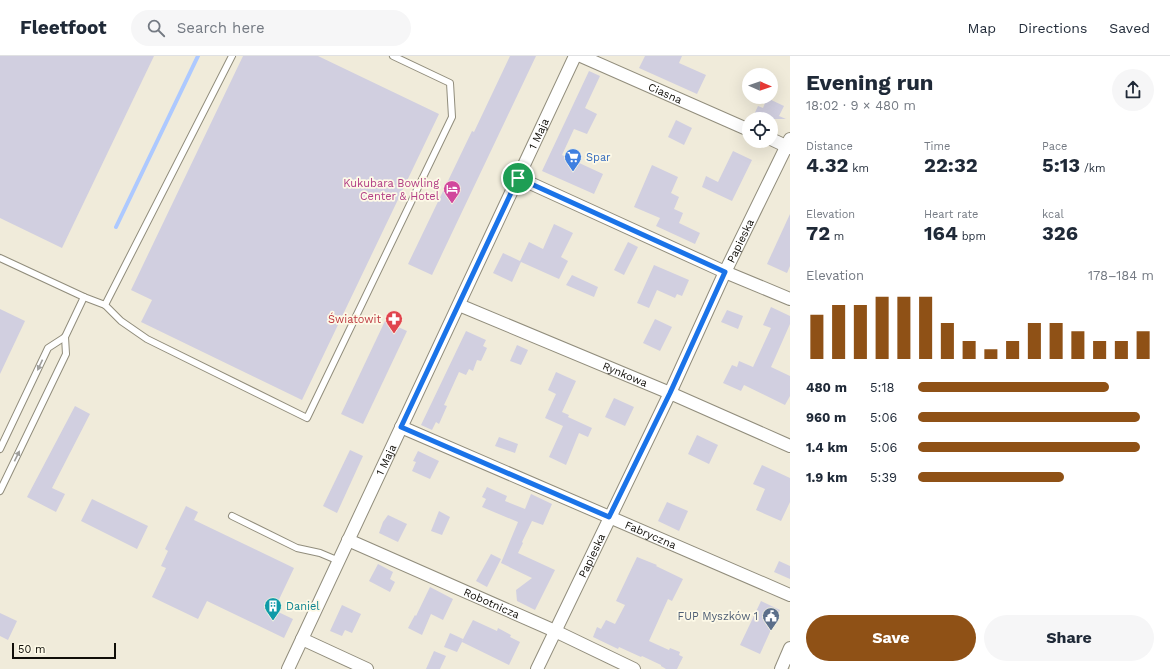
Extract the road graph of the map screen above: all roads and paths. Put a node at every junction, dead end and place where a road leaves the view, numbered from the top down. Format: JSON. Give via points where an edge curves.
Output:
{"nodes":[{"id":1,"x":232,"y":56,"type":"edge"},
{"id":2,"x":394,"y":56,"type":"edge"},
{"id":3,"x":575,"y":56,"type":"edge"},
{"id":4,"x":581,"y":56,"type":"edge"},
{"id":5,"x":742,"y":127,"type":"edge"},
{"id":6,"x":778,"y":141,"type":"edge"},
{"id":7,"x":789,"y":144,"type":"edge"},
{"id":8,"x":518,"y":178,"type":"junction"},
{"id":9,"x":0,"y":258,"type":"edge"},
{"id":10,"x":725,"y":272,"type":"junction"},
{"id":11,"x":84,"y":297,"type":"junction"},
{"id":12,"x":790,"y":299,"type":"edge"},
{"id":13,"x":105,"y":305,"type":"junction"},
{"id":14,"x":459,"y":305,"type":"junction"},
{"id":15,"x":65,"y":337,"type":"junction"},
{"id":16,"x":670,"y":393,"type":"junction"},
{"id":17,"x":401,"y":427,"type":"junction"},
{"id":18,"x":790,"y":446,"type":"edge"},
{"id":19,"x":0,"y":449,"type":"edge"},
{"id":20,"x":0,"y":491,"type":"edge"},
{"id":21,"x":232,"y":516,"type":"dead end"},
{"id":22,"x":609,"y":517,"type":"junction"},
{"id":23,"x":348,"y":540,"type":"junction"},
{"id":24,"x":339,"y":561,"type":"junction"},
{"id":25,"x":790,"y":595,"type":"edge"},
{"id":26,"x":555,"y":631,"type":"junction"},
{"id":27,"x":302,"y":639,"type":"junction"},
{"id":28,"x":790,"y":648,"type":"edge"},
{"id":29,"x":288,"y":669,"type":"edge"},
{"id":30,"x":367,"y":669,"type":"edge"},
{"id":31,"x":537,"y":669,"type":"edge"},
{"id":32,"x":634,"y":669,"type":"edge"},
{"id":33,"x":781,"y":669,"type":"edge"}],
"edges":[{"from":1,"to":13,"type":"lane"},
{"from":2,"to":13,"type":"lane","via":[[450,83],[452,118],[307,418],[146,339],[121,321]]},
{"from":3,"to":8,"type":"street","name":"1 Maja"},
{"from":4,"to":5,"type":"street","name":"Ciasna"},
{"from":6,"to":7,"type":"street"},
{"from":7,"to":10,"type":"street","name":"Papieska"},
{"from":8,"to":10,"type":"street"},
{"from":8,"to":14,"type":"street","name":"1 Maja"},
{"from":9,"to":11,"type":"lane"},
{"from":10,"to":12,"type":"street"},
{"from":10,"to":16,"type":"street","name":"Papieska"},
{"from":11,"to":13,"type":"lane"},
{"from":11,"to":15,"type":"lane"},
{"from":14,"to":16,"type":"street","name":"Rynkowa"},
{"from":14,"to":17,"type":"street","name":"1 Maja"},
{"from":15,"to":19,"type":"lane","one_way":true,"via":[[48,348]]},
{"from":20,"to":15,"type":"lane","one_way":true,"via":[[66,354]]},
{"from":16,"to":18,"type":"street","name":"Rynkowa"},
{"from":16,"to":22,"type":"street","name":"Papieska"},
{"from":17,"to":22,"type":"street","name":"Fabryczna"},
{"from":17,"to":23,"type":"street","name":"1 Maja"},
{"from":21,"to":24,"type":"lane","via":[[297,548],[320,553]]},
{"from":22,"to":25,"type":"street","name":"Fabryczna"},
{"from":22,"to":26,"type":"street","name":"Papieska"},
{"from":23,"to":24,"type":"street","name":"1 Maja"},
{"from":23,"to":26,"type":"street","name":"Robotnicza"},
{"from":24,"to":27,"type":"street","name":"1 Maja"},
{"from":26,"to":31,"type":"street","name":"Papieska"},
{"from":26,"to":32,"type":"street","name":"Robotnicza"},
{"from":27,"to":29,"type":"street","name":"1 Maja"},
{"from":27,"to":30,"type":"street"},
{"from":28,"to":33,"type":"street"}]}
